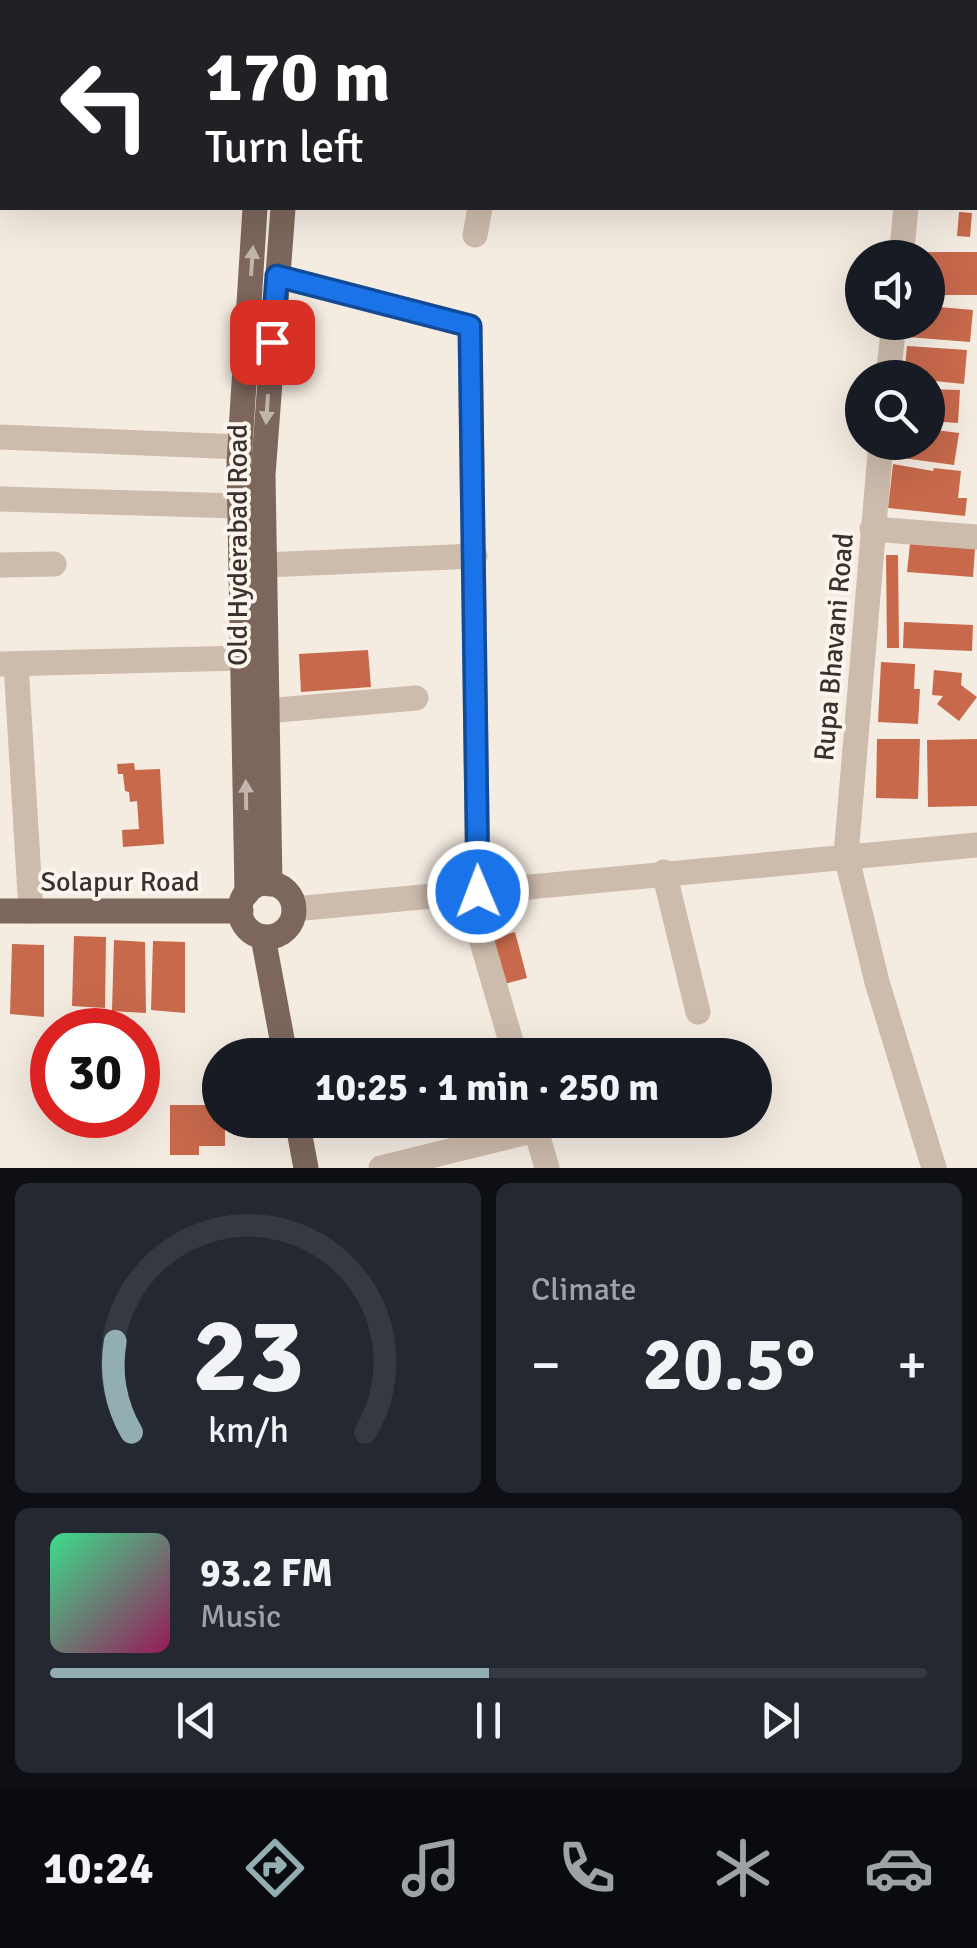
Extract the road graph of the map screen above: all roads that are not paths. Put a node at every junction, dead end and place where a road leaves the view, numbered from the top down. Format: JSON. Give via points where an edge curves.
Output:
{"nodes":[{"id":1,"x":255,"y":210,"type":"edge"},
{"id":2,"x":282,"y":210,"type":"edge"},
{"id":3,"x":480,"y":210,"type":"edge"},
{"id":4,"x":906,"y":210,"type":"edge"},
{"id":5,"x":475,"y":235,"type":"dead end"},
{"id":6,"x":903,"y":240,"type":"edge"},
{"id":7,"x":277,"y":276,"type":"junction"},
{"id":8,"x":0,"y":438,"type":"edge"},
{"id":9,"x":240,"y":447,"type":"junction"},
{"id":10,"x":879,"y":460,"type":"edge"},
{"id":11,"x":0,"y":498,"type":"edge"},
{"id":12,"x":240,"y":506,"type":"junction"},
{"id":13,"x":872,"y":528,"type":"junction"},
{"id":14,"x":977,"y":537,"type":"edge"},
{"id":15,"x":475,"y":556,"type":"junction"},
{"id":16,"x":54,"y":564,"type":"dead end"},
{"id":17,"x":0,"y":565,"type":"edge"},
{"id":18,"x":264,"y":566,"type":"junction"},
{"id":19,"x":243,"y":658,"type":"junction"},
{"id":20,"x":8,"y":664,"type":"edge"},
{"id":21,"x":416,"y":698,"type":"dead end"},
{"id":22,"x":266,"y":711,"type":"junction"},
{"id":23,"x":977,"y":844,"type":"edge"},
{"id":24,"x":846,"y":856,"type":"junction"},
{"id":25,"x":664,"y":872,"type":"junction"},
{"id":26,"x":473,"y":893,"type":"junction"},
{"id":27,"x":252,"y":896,"type":"junction"},
{"id":28,"x":294,"y":909,"type":"junction"},
{"id":29,"x":0,"y":911,"type":"edge"},
{"id":30,"x":31,"y":911,"type":"junction"},
{"id":31,"x":263,"y":937,"type":"junction"},
{"id":32,"x":698,"y":1012,"type":"dead end"},
{"id":33,"x":283,"y":1038,"type":"edge"},
{"id":34,"x":511,"y":1038,"type":"edge"},
{"id":35,"x":301,"y":1138,"type":"edge"},
{"id":36,"x":488,"y":1138,"type":"edge"},
{"id":37,"x":539,"y":1138,"type":"edge"},
{"id":38,"x":306,"y":1168,"type":"edge"},
{"id":39,"x":381,"y":1168,"type":"edge"},
{"id":40,"x":547,"y":1168,"type":"edge"},
{"id":41,"x":934,"y":1168,"type":"edge"}],
"edges":[{"from":9,"to":1,"type":"main road","one_way":true},
{"from":2,"to":7,"type":"main road","name":"Old Hyderabad Road"},
{"from":3,"to":5,"type":"street"},
{"from":4,"to":6,"type":"street"},
{"from":7,"to":15,"type":"street","via":[[470,326]]},
{"from":7,"to":18,"type":"main road","name":"Old Hyderabad Road","one_way":true,"via":[[262,476]]},
{"from":8,"to":9,"type":"street"},
{"from":9,"to":12,"type":"main road"},
{"from":10,"to":13,"type":"street","name":"Rupa Bhavani Road"},
{"from":11,"to":12,"type":"street"},
{"from":12,"to":19,"type":"main road"},
{"from":13,"to":14,"type":"street"},
{"from":13,"to":24,"type":"street","name":"Rupa Bhavani Road"},
{"from":15,"to":18,"type":"street"},
{"from":15,"to":26,"type":"street"},
{"from":16,"to":17,"type":"street"},
{"from":18,"to":22,"type":"main road","name":"Old Hyderabad Road"},
{"from":19,"to":20,"type":"street"},
{"from":27,"to":19,"type":"main road","one_way":true},
{"from":20,"to":30,"type":"street"},
{"from":21,"to":22,"type":"street"},
{"from":22,"to":27,"type":"main road","name":"Old Hyderabad Road"},
{"from":23,"to":24,"type":"street"},
{"from":24,"to":25,"type":"street"},
{"from":24,"to":41,"type":"street","name":"Rupa Bhavani Road"},
{"from":25,"to":26,"type":"street"},
{"from":25,"to":32,"type":"street"},
{"from":26,"to":28,"type":"street"},
{"from":26,"to":34,"type":"street"},
{"from":27,"to":28,"type":"main road","via":[[279,886]]},
{"from":27,"to":30,"type":"main road","name":"Solapur Road"},
{"from":27,"to":31,"type":"main road","via":[[245,926]]},
{"from":28,"to":31,"type":"main road","via":[[282,933]]},
{"from":29,"to":30,"type":"main road","name":"Solapur Road"},
{"from":31,"to":33,"type":"main road"},
{"from":35,"to":38,"type":"main road"},
{"from":36,"to":39,"type":"street"},
{"from":37,"to":40,"type":"street"}]}
